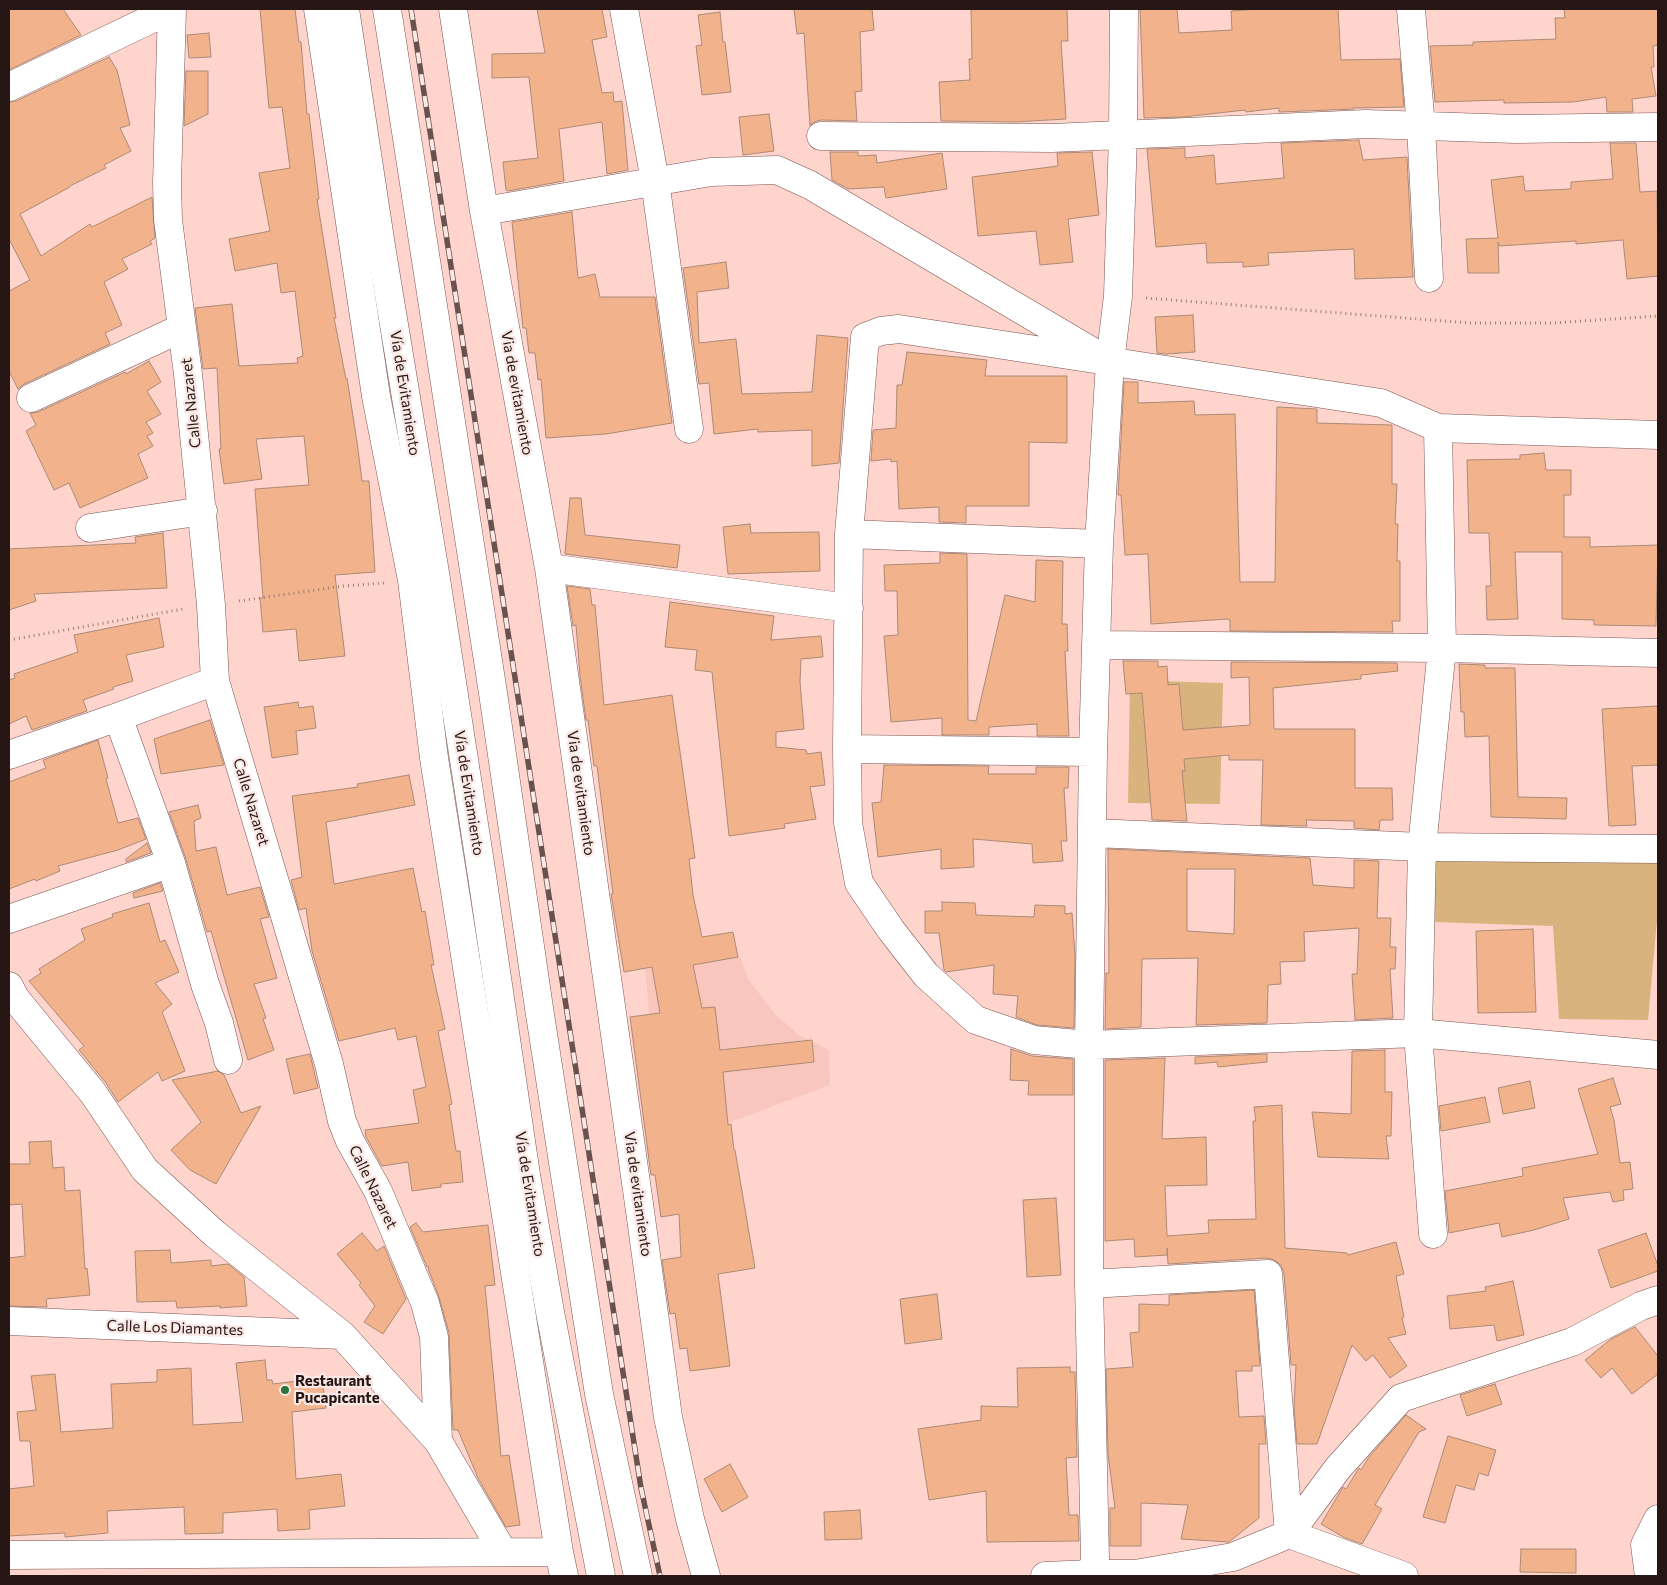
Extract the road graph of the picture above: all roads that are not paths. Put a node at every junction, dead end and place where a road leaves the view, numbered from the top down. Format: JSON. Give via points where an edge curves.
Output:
{"nodes":[{"id":1,"x":172,"y":9,"type":"edge"},
{"id":2,"x":318,"y":9,"type":"edge"},
{"id":3,"x":344,"y":9,"type":"edge"},
{"id":4,"x":387,"y":9,"type":"edge"},
{"id":5,"x":453,"y":9,"type":"edge"},
{"id":6,"x":624,"y":9,"type":"edge"},
{"id":7,"x":1124,"y":9,"type":"edge"},
{"id":8,"x":1412,"y":9,"type":"edge"},
{"id":9,"x":9,"y":87,"type":"edge"},
{"id":10,"x":1421,"y":126,"type":"junction"},
{"id":11,"x":1658,"y":127,"type":"edge"},
{"id":12,"x":1123,"y":135,"type":"junction"},
{"id":13,"x":821,"y":136,"type":"dead end"},
{"id":14,"x":655,"y":181,"type":"junction"},
{"id":15,"x":484,"y":211,"type":"junction"},
{"id":16,"x":1429,"y":278,"type":"dead end"},
{"id":17,"x":182,"y":328,"type":"junction"},
{"id":18,"x":1110,"y":362,"type":"junction"},
{"id":19,"x":31,"y":398,"type":"dead end"},
{"id":20,"x":1438,"y":428,"type":"junction"},
{"id":21,"x":689,"y":429,"type":"dead end"},
{"id":22,"x":1658,"y":435,"type":"edge"},
{"id":23,"x":202,"y":511,"type":"junction"},
{"id":24,"x":90,"y":528,"type":"dead end"},
{"id":25,"x":849,"y":534,"type":"junction"},
{"id":26,"x":1099,"y":544,"type":"junction"},
{"id":27,"x":549,"y":568,"type":"junction"},
{"id":28,"x":849,"y":608,"type":"junction"},
{"id":29,"x":1097,"y":645,"type":"junction"},
{"id":30,"x":1442,"y":648,"type":"junction"},
{"id":31,"x":1658,"y":653,"type":"edge"},
{"id":32,"x":215,"y":681,"type":"junction"},
{"id":33,"x":118,"y":717,"type":"junction"},
{"id":34,"x":847,"y":750,"type":"junction"},
{"id":35,"x":1094,"y":752,"type":"junction"},
{"id":36,"x":9,"y":755,"type":"edge"},
{"id":37,"x":1093,"y":833,"type":"junction"},
{"id":38,"x":1422,"y":847,"type":"junction"},
{"id":39,"x":1658,"y":849,"type":"edge"},
{"id":40,"x":170,"y":863,"type":"junction"},
{"id":41,"x":9,"y":919,"type":"edge"},
{"id":42,"x":9,"y":986,"type":"edge"},
{"id":43,"x":1418,"y":1033,"type":"junction"},
{"id":44,"x":1089,"y":1045,"type":"junction"},
{"id":45,"x":1658,"y":1054,"type":"edge"},
{"id":46,"x":228,"y":1060,"type":"dead end"},
{"id":47,"x":1433,"y":1234,"type":"dead end"},
{"id":48,"x":1089,"y":1284,"type":"junction"},
{"id":49,"x":1658,"y":1300,"type":"edge"},
{"id":50,"x":9,"y":1321,"type":"edge"},
{"id":51,"x":342,"y":1335,"type":"junction"},
{"id":52,"x":438,"y":1441,"type":"junction"},
{"id":53,"x":1658,"y":1519,"type":"edge"},
{"id":54,"x":1289,"y":1534,"type":"junction"},
{"id":55,"x":503,"y":1552,"type":"junction"},
{"id":56,"x":9,"y":1555,"type":"edge"},
{"id":57,"x":562,"y":1564,"type":"edge"},
{"id":58,"x":1092,"y":1574,"type":"junction"},
{"id":59,"x":601,"y":1576,"type":"edge"},
{"id":60,"x":638,"y":1576,"type":"edge"},
{"id":61,"x":706,"y":1576,"type":"edge"},
{"id":62,"x":1045,"y":1576,"type":"edge"},
{"id":63,"x":1137,"y":1576,"type":"edge"},
{"id":64,"x":1404,"y":1576,"type":"edge"},
{"id":65,"x":1649,"y":1576,"type":"edge"}],
"edges":[{"from":1,"to":9,"type":"main road"},
{"from":1,"to":17,"type":"main road","name":"Calle Nazaret","via":[[168,220]]},
{"from":2,"to":57,"type":"main road","via":[[376,396],[412,580],[434,758]]},
{"from":3,"to":59,"type":"main road","name":"Vía de Evitamiento","via":[[481,866],[526,1175]]},
{"from":4,"to":60,"type":"main road","via":[[599,1394]]},
{"from":5,"to":15,"type":"main road","name":"Via de evitamiento"},
{"from":6,"to":14,"type":"main road"},
{"from":7,"to":12,"type":"main road"},
{"from":8,"to":10,"type":"main road"},
{"from":10,"to":11,"type":"main road","via":[[1516,129]]},
{"from":10,"to":12,"type":"main road","via":[[1366,124]]},
{"from":10,"to":16,"type":"main road"},
{"from":12,"to":13,"type":"main road","via":[[1052,138]]},
{"from":12,"to":18,"type":"main road","via":[[1118,296]]},
{"from":14,"to":15,"type":"main road"},
{"from":14,"to":18,"type":"main road","via":[[711,172],[777,170],[810,185]]},
{"from":14,"to":21,"type":"main road"},
{"from":15,"to":27,"type":"main road","name":"Via de evitamiento"},
{"from":17,"to":19,"type":"main road"},
{"from":17,"to":23,"type":"main road","name":"Calle Nazaret"},
{"from":18,"to":20,"type":"main road","via":[[1382,403]]},
{"from":18,"to":25,"type":"main road","via":[[899,329],[865,337]]},
{"from":18,"to":26,"type":"main road"},
{"from":20,"to":22,"type":"main road"},
{"from":20,"to":30,"type":"main road"},
{"from":23,"to":24,"type":"main road"},
{"from":23,"to":32,"type":"main road","name":"Calle Nazaret"},
{"from":25,"to":26,"type":"main road"},
{"from":25,"to":28,"type":"main road"},
{"from":26,"to":29,"type":"main road"},
{"from":27,"to":28,"type":"main road"},
{"from":27,"to":61,"type":"main road","name":"Via de evitamiento","via":[[668,1417]]},
{"from":28,"to":34,"type":"main road"},
{"from":29,"to":30,"type":"main road"},
{"from":29,"to":35,"type":"main road"},
{"from":30,"to":31,"type":"main road"},
{"from":30,"to":38,"type":"main road"},
{"from":32,"to":33,"type":"main road"},
{"from":32,"to":52,"type":"main road","name":"Calle Nazaret","via":[[330,1064],[342,1121],[378,1191],[425,1303],[434,1337]]},
{"from":33,"to":36,"type":"main road"},
{"from":33,"to":40,"type":"main road"},
{"from":34,"to":35,"type":"main road"},
{"from":34,"to":44,"type":"main road","via":[[848,823],[858,883],[926,974],[976,1020],[1034,1040]]},
{"from":35,"to":37,"type":"main road"},
{"from":37,"to":38,"type":"main road"},
{"from":37,"to":44,"type":"main road"},
{"from":38,"to":39,"type":"main road"},
{"from":38,"to":43,"type":"main road"},
{"from":40,"to":41,"type":"main road"},
{"from":40,"to":46,"type":"main road"},
{"from":42,"to":51,"type":"main road","via":[[93,1094],[145,1170],[215,1234]]},
{"from":43,"to":44,"type":"main road"},
{"from":43,"to":45,"type":"main road"},
{"from":43,"to":47,"type":"main road"},
{"from":44,"to":48,"type":"main road"},
{"from":48,"to":54,"type":"main road","via":[[1268,1274]]},
{"from":48,"to":58,"type":"main road","via":[[1095,1558]]},
{"from":49,"to":54,"type":"main road","via":[[1572,1342],[1401,1398],[1338,1468]]},
{"from":50,"to":51,"type":"main road","name":"Calle Los Diamantes"},
{"from":51,"to":52,"type":"main road"},
{"from":52,"to":55,"type":"main road","name":"Calle Nazaret"},
{"from":53,"to":65,"type":"main road","via":[[1645,1545]]},
{"from":54,"to":63,"type":"main road","via":[[1233,1557]]},
{"from":54,"to":64,"type":"main road"},
{"from":55,"to":56,"type":"main road"},
{"from":55,"to":57,"type":"main road"},
{"from":58,"to":62,"type":"main road"},
{"from":58,"to":63,"type":"main road"}]}
